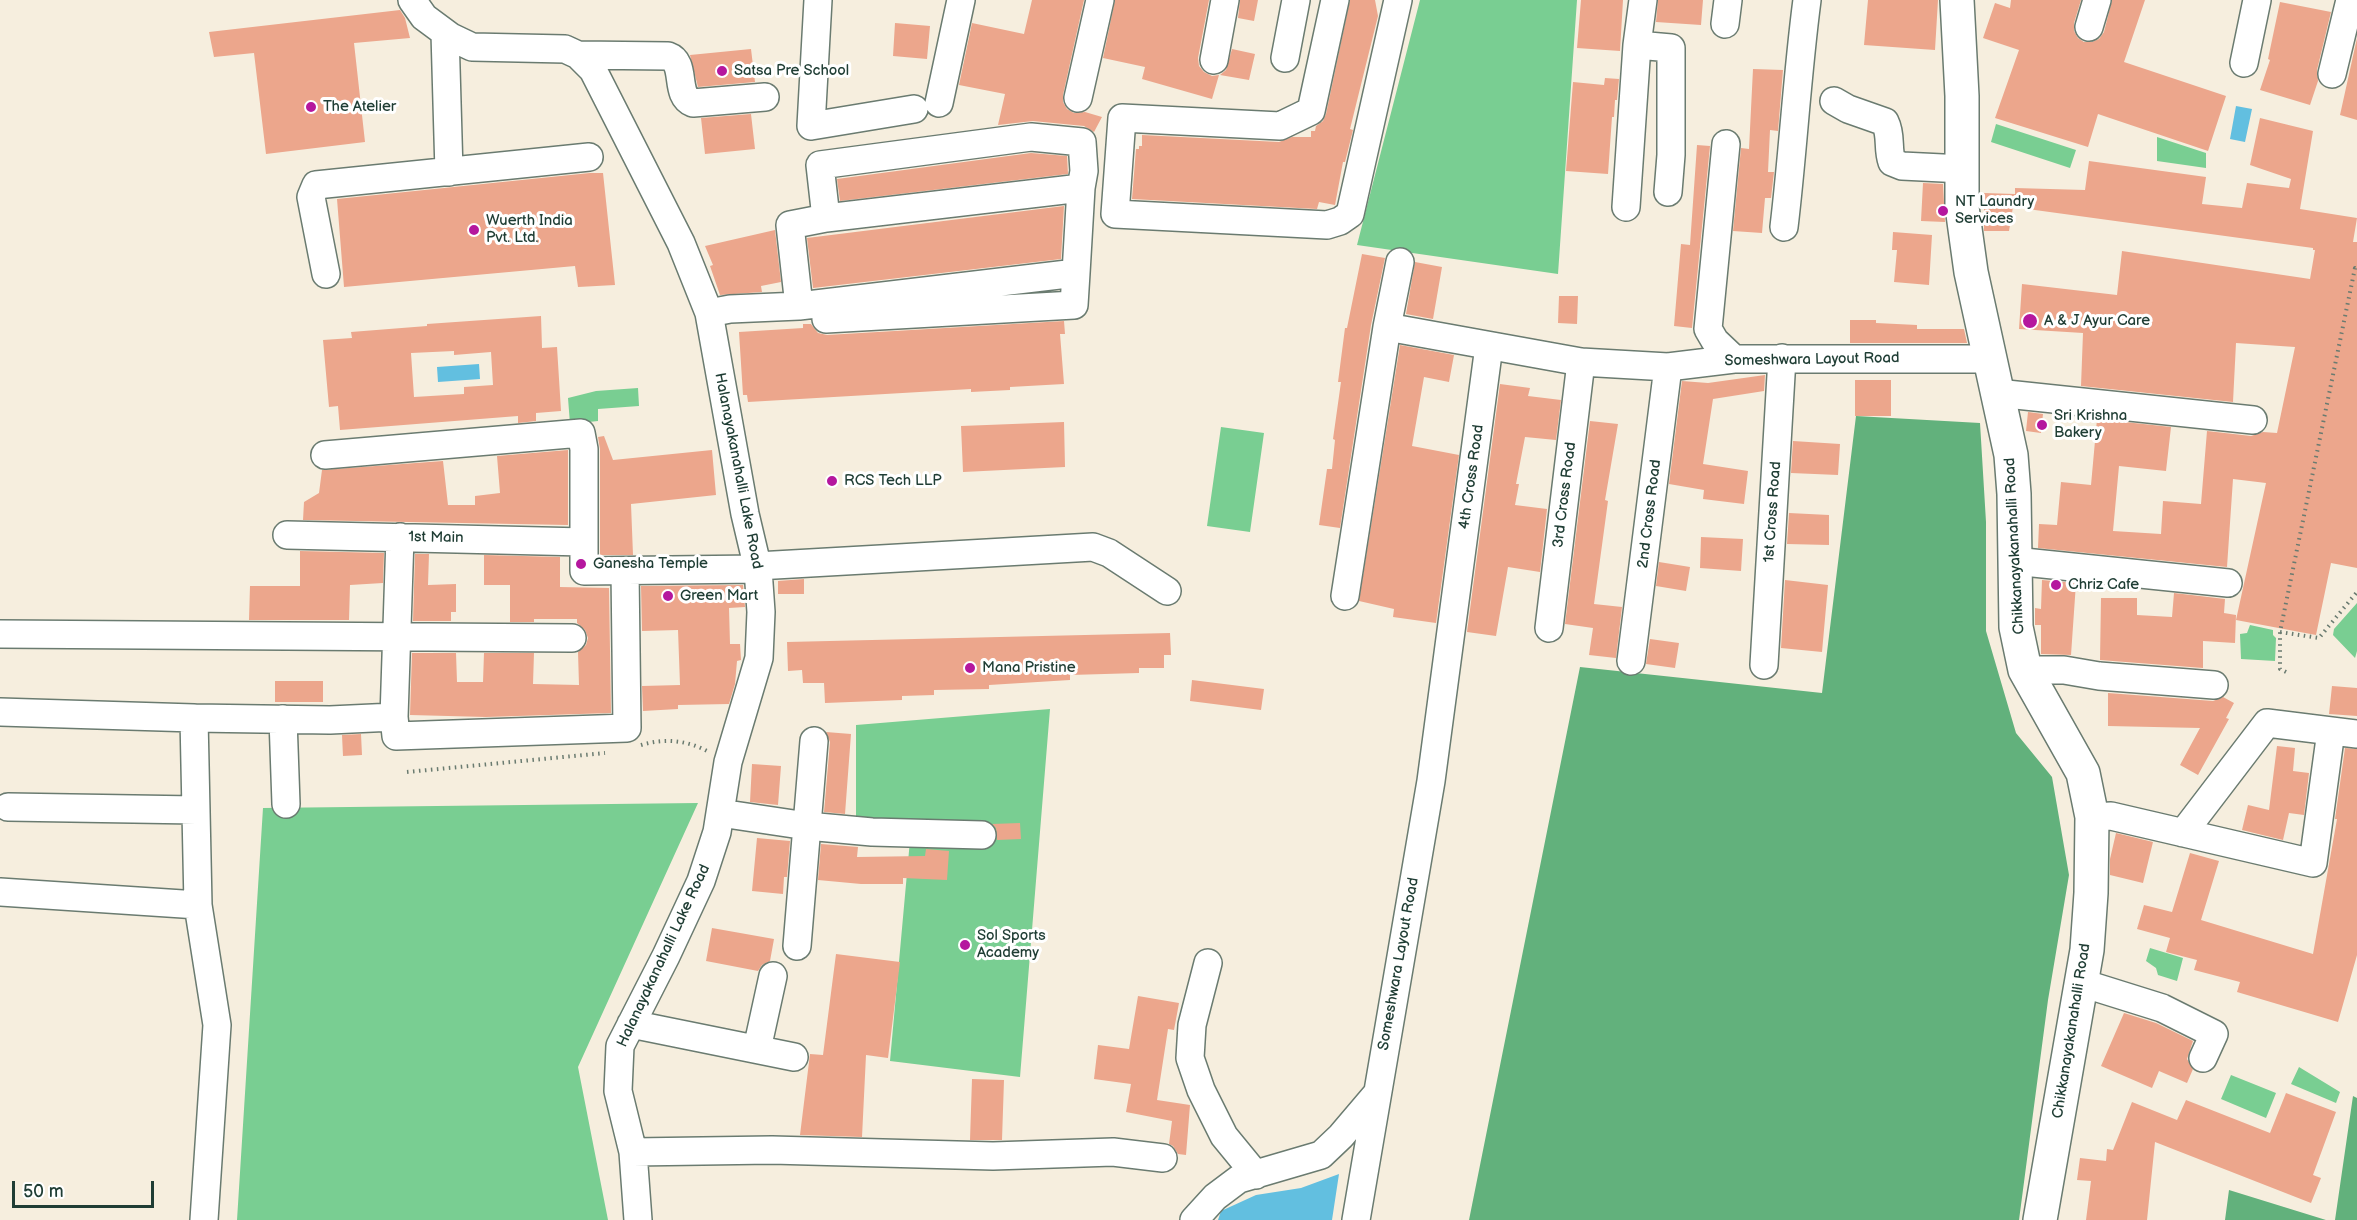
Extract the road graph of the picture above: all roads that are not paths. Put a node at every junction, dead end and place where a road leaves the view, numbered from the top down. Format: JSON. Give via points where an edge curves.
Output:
{"nodes":[{"id":1,"x":412,"y":0,"type":"edge"},
{"id":2,"x":818,"y":0,"type":"edge"},
{"id":3,"x":962,"y":0,"type":"edge"},
{"id":4,"x":1100,"y":0,"type":"edge"},
{"id":5,"x":1226,"y":0,"type":"edge"},
{"id":6,"x":1296,"y":0,"type":"edge"},
{"id":7,"x":1335,"y":0,"type":"edge"},
{"id":8,"x":1398,"y":0,"type":"edge"},
{"id":9,"x":1643,"y":0,"type":"edge"},
{"id":10,"x":1807,"y":0,"type":"edge"},
{"id":11,"x":1957,"y":0,"type":"edge"},
{"id":12,"x":2097,"y":0,"type":"edge"},
{"id":13,"x":2258,"y":0,"type":"edge"},
{"id":14,"x":2350,"y":0,"type":"edge"},
{"id":15,"x":2089,"y":27,"type":"dead end"},
{"id":16,"x":445,"y":33,"type":"junction"},
{"id":17,"x":1637,"y":45,"type":"junction"},
{"id":18,"x":578,"y":55,"type":"junction"},
{"id":19,"x":1285,"y":58,"type":"dead end"},
{"id":20,"x":1214,"y":60,"type":"dead end"},
{"id":21,"x":2244,"y":63,"type":"dead end"},
{"id":22,"x":1383,"y":67,"type":"junction"},
{"id":23,"x":2332,"y":74,"type":"dead end"},
{"id":24,"x":765,"y":98,"type":"dead end"},
{"id":25,"x":1078,"y":98,"type":"dead end"},
{"id":26,"x":1834,"y":101,"type":"dead end"},
{"id":27,"x":1726,"y":144,"type":"dead end"},
{"id":28,"x":589,"y":157,"type":"dead end"},
{"id":29,"x":1374,"y":162,"type":"dead end"},
{"id":30,"x":1963,"y":169,"type":"junction"},
{"id":31,"x":449,"y":172,"type":"junction"},
{"id":32,"x":1081,"y":188,"type":"junction"},
{"id":33,"x":1668,"y":192,"type":"dead end"},
{"id":34,"x":1626,"y":207,"type":"dead end"},
{"id":35,"x":826,"y":218,"type":"junction"},
{"id":36,"x":1784,"y":227,"type":"dead end"},
{"id":37,"x":1400,"y":262,"type":"dead end"},
{"id":38,"x":326,"y":274,"type":"dead end"},
{"id":39,"x":790,"y":311,"type":"junction"},
{"id":40,"x":710,"y":321,"type":"junction"},
{"id":41,"x":1387,"y":327,"type":"junction"},
{"id":42,"x":1489,"y":346,"type":"junction"},
{"id":43,"x":1782,"y":358,"type":"junction"},
{"id":44,"x":1734,"y":359,"type":"junction"},
{"id":45,"x":1989,"y":359,"type":"junction"},
{"id":46,"x":1581,"y":362,"type":"junction"},
{"id":47,"x":1668,"y":367,"type":"junction"},
{"id":48,"x":1997,"y":393,"type":"junction"},
{"id":49,"x":2253,"y":420,"type":"dead end"},
{"id":50,"x":325,"y":454,"type":"dead end"},
{"id":51,"x":288,"y":535,"type":"dead end"},
{"id":52,"x":400,"y":537,"type":"junction"},
{"id":53,"x":584,"y":542,"type":"junction"},
{"id":54,"x":2014,"y":561,"type":"junction"},
{"id":55,"x":758,"y":567,"type":"junction"},
{"id":56,"x":625,"y":572,"type":"junction"},
{"id":57,"x":2228,"y":583,"type":"dead end"},
{"id":58,"x":1167,"y":591,"type":"dead end"},
{"id":59,"x":1345,"y":596,"type":"dead end"},
{"id":60,"x":1454,"y":607,"type":"joint"},
{"id":61,"x":1549,"y":628,"type":"dead end"},
{"id":62,"x":0,"y":633,"type":"edge"},
{"id":63,"x":397,"y":635,"type":"junction"},
{"id":64,"x":572,"y":638,"type":"dead end"},
{"id":65,"x":1631,"y":661,"type":"dead end"},
{"id":66,"x":1764,"y":665,"type":"dead end"},
{"id":67,"x":2025,"y":670,"type":"junction"},
{"id":68,"x":2214,"y":685,"type":"dead end"},
{"id":69,"x":0,"y":712,"type":"edge"},
{"id":70,"x":394,"y":717,"type":"junction"},
{"id":71,"x":194,"y":718,"type":"junction"},
{"id":72,"x":284,"y":719,"type":"junction"},
{"id":73,"x":2344,"y":732,"type":"edge"},
{"id":74,"x":814,"y":741,"type":"dead end"},
{"id":75,"x":286,"y":804,"type":"dead end"},
{"id":76,"x":8,"y":807,"type":"dead end"},
{"id":77,"x":196,"y":810,"type":"junction"},
{"id":78,"x":720,"y":813,"type":"junction"},
{"id":79,"x":2092,"y":817,"type":"junction"},
{"id":80,"x":807,"y":826,"type":"junction"},
{"id":81,"x":2183,"y":833,"type":"junction"},
{"id":82,"x":982,"y":835,"type":"dead end"},
{"id":83,"x":0,"y":891,"type":"edge"},
{"id":84,"x":198,"y":905,"type":"junction"},
{"id":85,"x":797,"y":946,"type":"dead end"},
{"id":86,"x":1208,"y":963,"type":"dead end"},
{"id":87,"x":773,"y":976,"type":"dead end"},
{"id":88,"x":2082,"y":983,"type":"junction"},
{"id":89,"x":631,"y":1024,"type":"junction"},
{"id":90,"x":757,"y":1049,"type":"junction"},
{"id":91,"x":794,"y":1057,"type":"dead end"},
{"id":92,"x":2203,"y":1058,"type":"dead end"},
{"id":93,"x":1376,"y":1095,"type":"junction"},
{"id":94,"x":633,"y":1152,"type":"junction"},
{"id":95,"x":1163,"y":1158,"type":"dead end"},
{"id":96,"x":1256,"y":1175,"type":"junction"},
{"id":97,"x":204,"y":1220,"type":"edge"},
{"id":98,"x":638,"y":1220,"type":"edge"},
{"id":99,"x":1194,"y":1220,"type":"edge"},
{"id":100,"x":1356,"y":1220,"type":"edge"},
{"id":101,"x":2040,"y":1220,"type":"edge"}],
"edges":[{"from":1,"to":16,"type":"street","via":[[424,17]]},
{"from":2,"to":3,"type":"street","via":[[811,126],[926,106]]},
{"from":4,"to":25,"type":"street"},
{"from":5,"to":20,"type":"street"},
{"from":6,"to":19,"type":"street"},
{"from":7,"to":22,"type":"street","via":[[1311,111],[1280,126],[1122,118],[1115,214],[1327,225],[1340,221],[1350,214]]},
{"from":8,"to":22,"type":"street"},
{"from":9,"to":17,"type":"street"},
{"from":10,"to":36,"type":"street"},
{"from":11,"to":30,"type":"main road","name":"Chikkanayakanahalli Road"},
{"from":12,"to":15,"type":"street"},
{"from":13,"to":21,"type":"street"},
{"from":14,"to":23,"type":"street"},
{"from":16,"to":18,"type":"street","via":[[472,47],[565,49]]},
{"from":16,"to":31,"type":"street"},
{"from":17,"to":33,"type":"street","via":[[1671,48]]},
{"from":17,"to":34,"type":"street"},
{"from":18,"to":24,"type":"street","via":[[674,58],[684,96],[693,103]]},
{"from":18,"to":40,"type":"street","name":"Halanayakanahalli Lake Road","via":[[593,70],[681,243]]},
{"from":22,"to":29,"type":"street","via":[[1391,88]]},
{"from":26,"to":30,"type":"street","via":[[1886,122],[1892,162]]},
{"from":27,"to":44,"type":"street","via":[[1708,329]]},
{"from":28,"to":31,"type":"street"},
{"from":30,"to":45,"type":"main road","name":"Chikkanayakanahalli Road","via":[[1962,207]]},
{"from":31,"to":38,"type":"street","via":[[316,185],[311,197]]},
{"from":32,"to":35,"type":"street"},
{"from":32,"to":35,"type":"street","via":[[1082,142],[1030,137],[820,165]]},
{"from":32,"to":39,"type":"street","via":[[1076,273]]},
{"from":35,"to":39,"type":"street","via":[[790,225]]},
{"from":37,"to":41,"type":"street"},
{"from":39,"to":40,"type":"street","via":[[730,309]]},
{"from":40,"to":55,"type":"street","name":"Halanayakanahalli Lake Road"},
{"from":41,"to":42,"type":"street","name":"Someshwara Layout Road"},
{"from":41,"to":59,"type":"street"},
{"from":42,"to":46,"type":"street","name":"Someshwara Layout Road"},
{"from":42,"to":60,"type":"street","name":"4th Cross Road"},
{"from":43,"to":44,"type":"street","name":"Someshwara Layout Road"},
{"from":43,"to":45,"type":"street","name":"Someshwara Layout Road"},
{"from":43,"to":66,"type":"street","name":"1st Cross Road"},
{"from":44,"to":47,"type":"street","name":"Someshwara Layout Road"},
{"from":45,"to":48,"type":"main road","name":"Chikkanayakanahalli Road"},
{"from":46,"to":47,"type":"street","name":"Someshwara Layout Road"},
{"from":46,"to":61,"type":"street","name":"3rd Cross Road"},
{"from":47,"to":65,"type":"street","name":"2nd Cross Road"},
{"from":48,"to":49,"type":"street"},
{"from":48,"to":54,"type":"main road","name":"Chikkanayakanahalli Road","via":[[2011,455]]},
{"from":50,"to":53,"type":"street","via":[[581,434]]},
{"from":51,"to":52,"type":"street","name":"1st Main"},
{"from":52,"to":53,"type":"street","name":"1st Main"},
{"from":52,"to":63,"type":"street"},
{"from":53,"to":56,"type":"street","via":[[584,571]]},
{"from":54,"to":57,"type":"street"},
{"from":54,"to":67,"type":"main road","name":"Chikkanayakanahalli Road","via":[[2016,627]]},
{"from":55,"to":56,"type":"street"},
{"from":55,"to":58,"type":"street","via":[[1093,547],[1109,553]]},
{"from":55,"to":78,"type":"street","name":"Halanayakanahalli Lake Road","via":[[759,658],[728,762]]},
{"from":56,"to":70,"type":"street","via":[[627,728],[396,736]]},
{"from":60,"to":93,"type":"street","name":"Someshwara Layout Road","via":[[1431,781]]},
{"from":62,"to":63,"type":"street"},
{"from":63,"to":64,"type":"street"},
{"from":63,"to":70,"type":"street"},
{"from":67,"to":68,"type":"street","via":[[2064,670]]},
{"from":67,"to":79,"type":"main road","name":"Chikkanayakanahalli Road","via":[[2083,773]]},
{"from":69,"to":71,"type":"street"},
{"from":70,"to":72,"type":"street"},
{"from":71,"to":72,"type":"street"},
{"from":71,"to":77,"type":"street"},
{"from":72,"to":75,"type":"street"},
{"from":73,"to":81,"type":"street","via":[[2267,723]]},
{"from":73,"to":81,"type":"street","via":[[2313,863]]},
{"from":74,"to":80,"type":"street"},
{"from":76,"to":77,"type":"street"},
{"from":77,"to":84,"type":"street"},
{"from":78,"to":80,"type":"street"},
{"from":78,"to":89,"type":"street","name":"Halanayakanahalli Lake Road","via":[[701,881]]},
{"from":79,"to":81,"type":"street","via":[[2111,816]]},
{"from":79,"to":88,"type":"main road","name":"Chikkanayakanahalli Road","via":[[2091,893]]},
{"from":80,"to":82,"type":"street"},
{"from":80,"to":85,"type":"street"},
{"from":83,"to":84,"type":"street"},
{"from":84,"to":97,"type":"street","via":[[217,1025]]},
{"from":86,"to":96,"type":"street","via":[[1192,1025],[1190,1058],[1224,1136]]},
{"from":87,"to":90,"type":"street"},
{"from":88,"to":92,"type":"street","via":[[2162,1008],[2214,1034]]},
{"from":88,"to":101,"type":"main road","name":"Chikkanayakanahalli Road"},
{"from":89,"to":90,"type":"street"},
{"from":89,"to":94,"type":"street","name":"Halanayakanahalli Lake Road","via":[[620,1047],[618,1091]]},
{"from":90,"to":91,"type":"street"},
{"from":93,"to":96,"type":"street","via":[[1322,1155]]},
{"from":93,"to":100,"type":"street","name":"Someshwara Layout Road"},
{"from":94,"to":95,"type":"street","via":[[772,1150],[993,1156],[1113,1152]]},
{"from":94,"to":98,"type":"street","name":"Halanayakanahalli Lake Road"},
{"from":96,"to":99,"type":"street","via":[[1239,1179]]}]}
